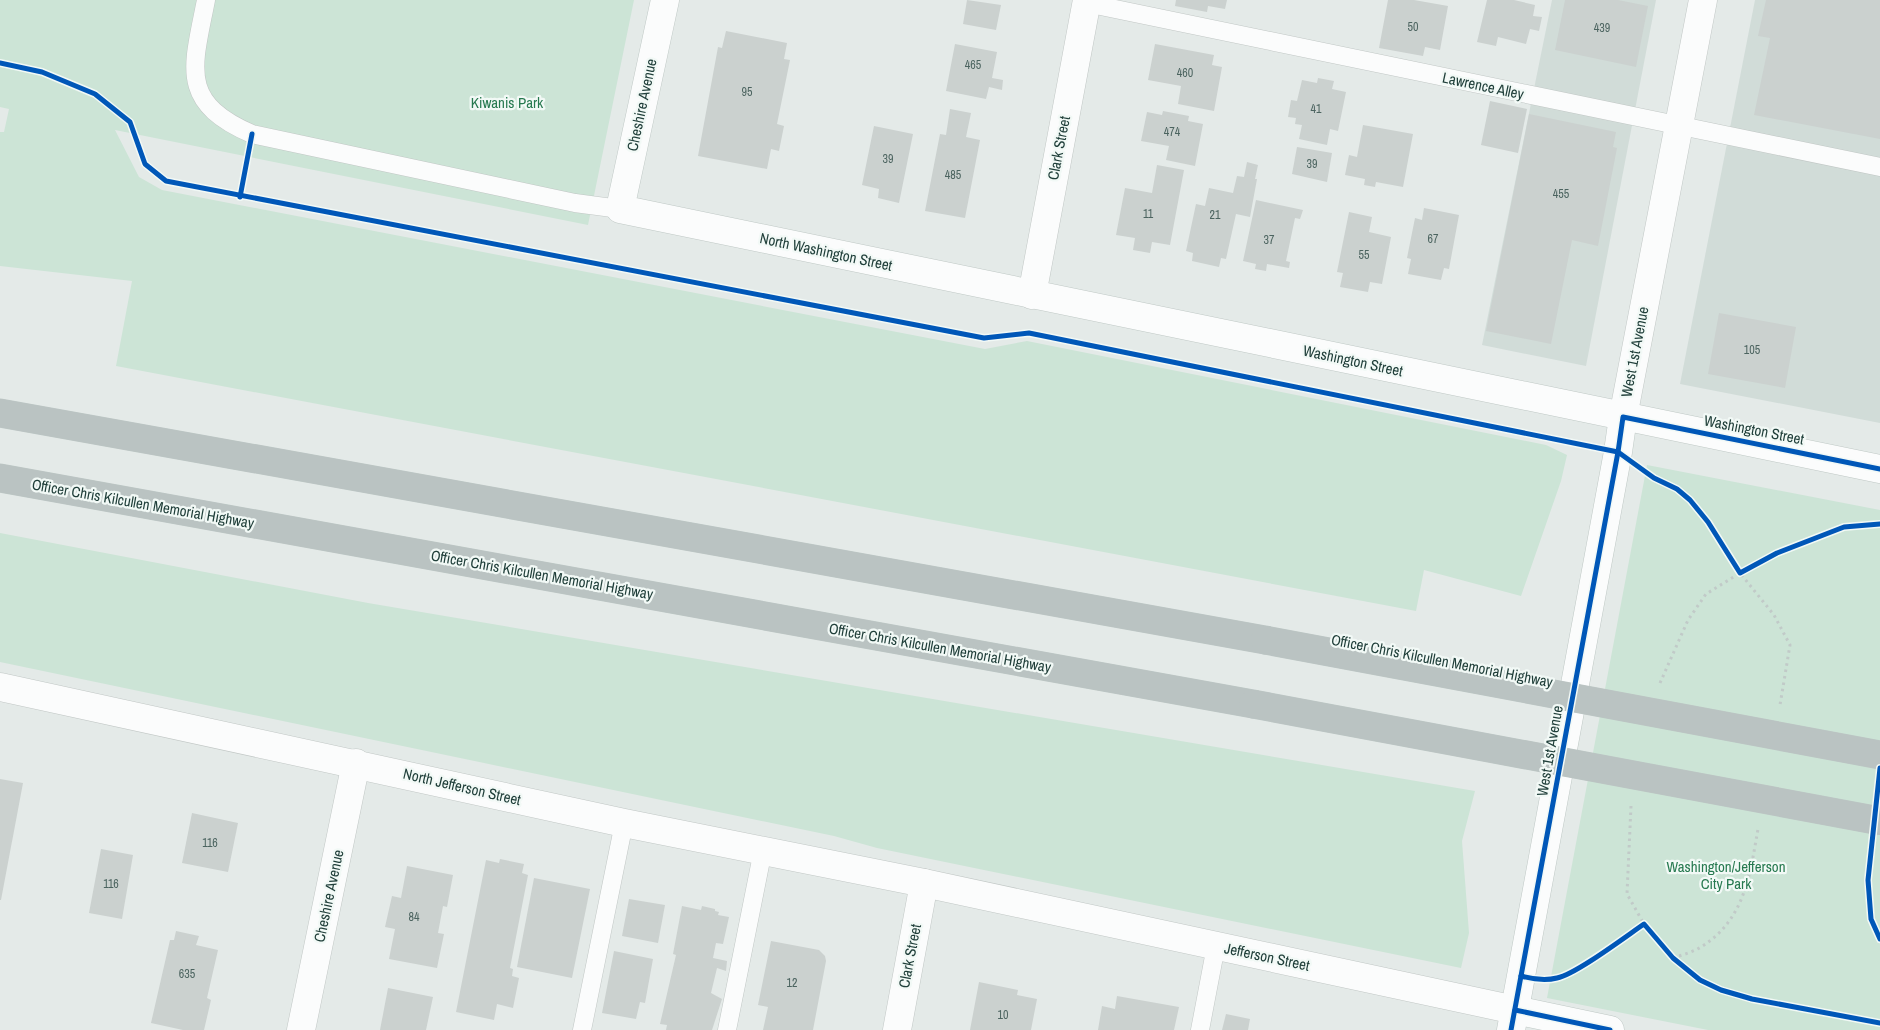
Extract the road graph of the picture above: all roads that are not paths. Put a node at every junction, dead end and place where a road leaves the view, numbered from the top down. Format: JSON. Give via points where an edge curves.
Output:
{"nodes":[{"id":1,"x":206,"y":0,"type":"edge"},
{"id":2,"x":664,"y":0,"type":"edge"},
{"id":3,"x":1703,"y":0,"type":"edge"},
{"id":4,"x":1087,"y":2,"type":"edge"},
{"id":5,"x":1679,"y":127,"type":"junction"},
{"id":6,"x":1880,"y":167,"type":"edge"},
{"id":7,"x":620,"y":209,"type":"junction"},
{"id":8,"x":1032,"y":295,"type":"junction"},
{"id":9,"x":0,"y":413,"type":"edge"},
{"id":10,"x":1623,"y":417,"type":"junction"},
{"id":11,"x":1880,"y":469,"type":"edge"},
{"id":12,"x":0,"y":478,"type":"edge"},
{"id":13,"x":0,"y":687,"type":"edge"},
{"id":14,"x":1880,"y":756,"type":"edge"},
{"id":15,"x":356,"y":763,"type":"junction"},
{"id":16,"x":1880,"y":821,"type":"edge"},
{"id":17,"x":624,"y":823,"type":"junction"},
{"id":18,"x":762,"y":850,"type":"junction"},
{"id":19,"x":924,"y":883,"type":"junction"},
{"id":20,"x":1216,"y":946,"type":"junction"},
{"id":21,"x":1513,"y":1020,"type":"edge"},
{"id":22,"x":301,"y":1030,"type":"edge"},
{"id":23,"x":582,"y":1030,"type":"edge"},
{"id":24,"x":727,"y":1030,"type":"edge"},
{"id":25,"x":897,"y":1030,"type":"edge"},
{"id":26,"x":1200,"y":1030,"type":"edge"},
{"id":27,"x":1610,"y":1030,"type":"edge"}],
"edges":[{"from":1,"to":7,"type":"lane","via":[[196,52],[195,81],[204,102],[230,124],[252,134],[575,203]]},
{"from":2,"to":7,"type":"street","name":"Cheshire Avenue"},
{"from":3,"to":5,"type":"street","name":"West 1st Avenue"},
{"from":4,"to":5,"type":"lane","name":"Lawrence Alley"},
{"from":4,"to":8,"type":"street","name":"Clark Street"},
{"from":5,"to":6,"type":"lane","name":"Lawrence Alley"},
{"from":5,"to":10,"type":"street","name":"West 1st Avenue"},
{"from":7,"to":8,"type":"street","name":"North Washington Street"},
{"from":8,"to":10,"type":"street","name":"Washington Street"},
{"from":9,"to":14,"type":"highway","name":"Officer Chris Kilcullen Memorial Highway","bridge":true,"via":[[1265,640]]},
{"from":10,"to":11,"type":"street","name":"Washington Street"},
{"from":10,"to":21,"type":"street","name":"West 1st Avenue"},
{"from":12,"to":16,"type":"highway","name":"Officer Chris Kilcullen Memorial Highway","bridge":true,"via":[[1253,704]]},
{"from":13,"to":15,"type":"street","name":"North Jefferson Street"},
{"from":15,"to":17,"type":"street","name":"North Jefferson Street"},
{"from":15,"to":22,"type":"street","name":"Cheshire Avenue"},
{"from":17,"to":18,"type":"street","name":"North Jefferson Street"},
{"from":17,"to":23,"type":"lane"},
{"from":18,"to":19,"type":"street","name":"North Jefferson Street"},
{"from":18,"to":24,"type":"lane"},
{"from":19,"to":20,"type":"street","name":"Jefferson Street"},
{"from":19,"to":25,"type":"street","name":"Clark Street"},
{"from":20,"to":21,"type":"street","name":"Jefferson Street"},
{"from":20,"to":26,"type":"lane"},
{"from":21,"to":27,"type":"street","name":"Jefferson Street"}]}
